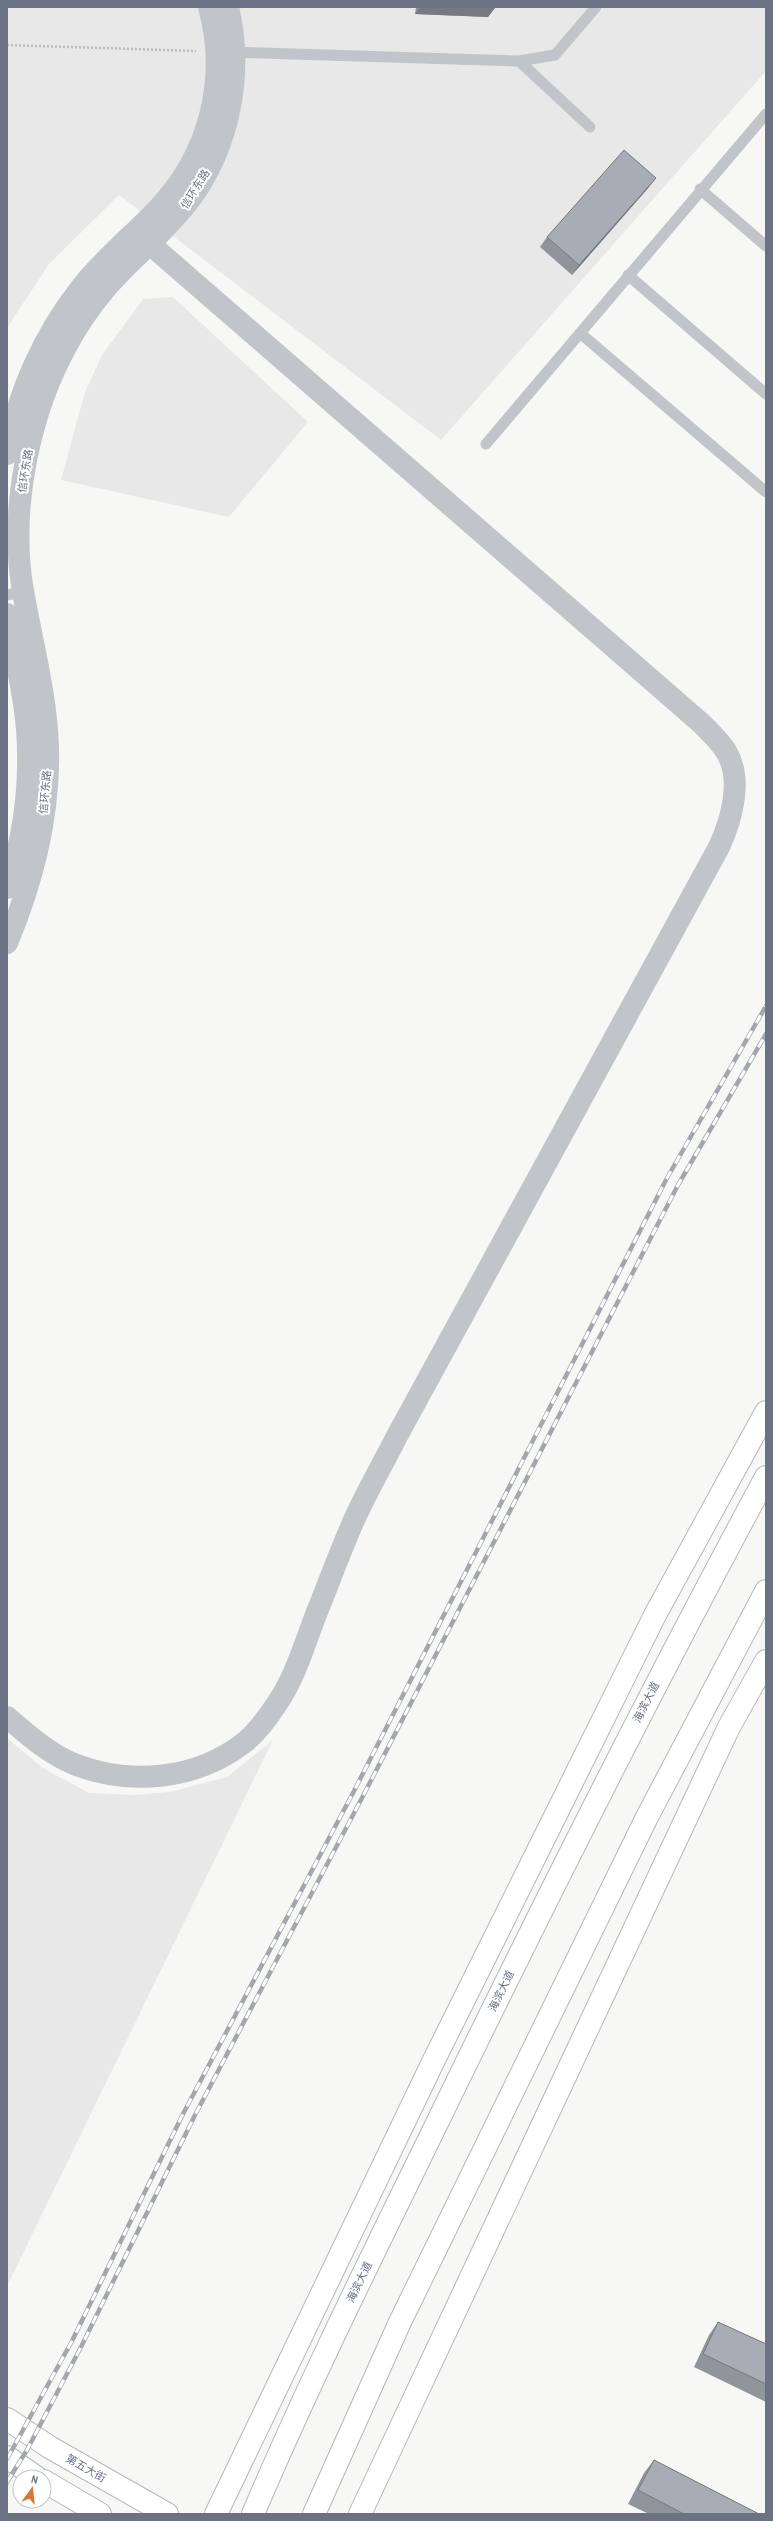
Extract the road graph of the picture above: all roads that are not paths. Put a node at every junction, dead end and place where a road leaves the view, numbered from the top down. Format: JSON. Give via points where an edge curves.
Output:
{"nodes":[{"id":1,"x":209,"y":7,"type":"edge"},
{"id":2,"x":228,"y":7,"type":"edge"},
{"id":3,"x":596,"y":7,"type":"edge"},
{"id":4,"x":226,"y":52,"type":"junction"},
{"id":5,"x":519,"y":61,"type":"junction"},
{"id":6,"x":766,"y":114,"type":"edge"},
{"id":7,"x":590,"y":128,"type":"dead end"},
{"id":8,"x":700,"y":189,"type":"junction"},
{"id":9,"x":143,"y":237,"type":"junction"},
{"id":10,"x":766,"y":246,"type":"edge"},
{"id":11,"x":628,"y":275,"type":"junction"},
{"id":12,"x":580,"y":333,"type":"junction"},
{"id":13,"x":766,"y":394,"type":"edge"},
{"id":14,"x":486,"y":444,"type":"dead end"},
{"id":15,"x":7,"y":454,"type":"edge"},
{"id":16,"x":766,"y":492,"type":"edge"},
{"id":17,"x":15,"y":593,"type":"edge"},
{"id":18,"x":7,"y":614,"type":"edge"},
{"id":19,"x":7,"y":888,"type":"edge"},
{"id":20,"x":7,"y":943,"type":"edge"},
{"id":21,"x":766,"y":1412,"type":"edge"},
{"id":22,"x":766,"y":1477,"type":"edge"},
{"id":23,"x":766,"y":1591,"type":"edge"},
{"id":24,"x":766,"y":1661,"type":"edge"},
{"id":25,"x":7,"y":1717,"type":"edge"},
{"id":26,"x":7,"y":2419,"type":"edge"},
{"id":27,"x":7,"y":2457,"type":"edge"},
{"id":28,"x":24,"y":2469,"type":"edge"},
{"id":29,"x":52,"y":2486,"type":"edge"},
{"id":30,"x":100,"y":2514,"type":"edge"},
{"id":31,"x":167,"y":2514,"type":"edge"},
{"id":32,"x":216,"y":2514,"type":"edge"},
{"id":33,"x":253,"y":2514,"type":"edge"},
{"id":34,"x":314,"y":2514,"type":"edge"},
{"id":35,"x":360,"y":2514,"type":"edge"}],
"edges":[{"from":1,"to":4,"type":"street"},
{"from":2,"to":4,"type":"street"},
{"from":3,"to":5,"type":"lane","via":[[556,55]]},
{"from":4,"to":5,"type":"lane"},
{"from":4,"to":9,"type":"street","name":"信环东路","via":[[233,90],[220,142],[205,176],[189,201]]},
{"from":5,"to":7,"type":"lane"},
{"from":6,"to":8,"type":"lane"},
{"from":8,"to":10,"type":"lane"},
{"from":8,"to":11,"type":"lane"},
{"from":9,"to":15,"type":"street","name":"信环东路","via":[[80,288],[53,330],[20,400]]},
{"from":9,"to":17,"type":"street","name":"信环东路","via":[[86,314],[56,366],[37,415],[20,504]]},
{"from":9,"to":25,"type":"street","via":[[701,723],[728,755],[733,772],[732,808],[728,827],[719,847],[397,1436],[355,1519],[304,1641],[294,1674],[264,1721],[246,1741],[211,1762],[166,1775],[140,1777],[106,1774],[73,1764],[51,1752]]},
{"from":11,"to":12,"type":"lane"},
{"from":11,"to":13,"type":"lane"},
{"from":12,"to":14,"type":"lane"},
{"from":12,"to":16,"type":"lane"},
{"from":17,"to":20,"type":"street","name":"信环东路","via":[[41,679],[48,745],[48,776],[45,807],[26,895]]},
{"from":18,"to":19,"type":"street","name":"信环东路","via":[[27,728],[28,769],[25,806]]},
{"from":21,"to":32,"type":"main road","via":[[655,1615],[429,2071]]},
{"from":22,"to":33,"type":"main road","name":"海滨大道","via":[[677,1641],[513,1967],[337,2329]]},
{"from":23,"to":34,"type":"main road","via":[[647,1817],[404,2315]]},
{"from":24,"to":35,"type":"main road","via":[[729,1728]]},
{"from":26,"to":31,"type":"main road","name":"第五大街","via":[[51,2448]]},
{"from":27,"to":28,"type":"main road"},
{"from":29,"to":30,"type":"main road"}]}
